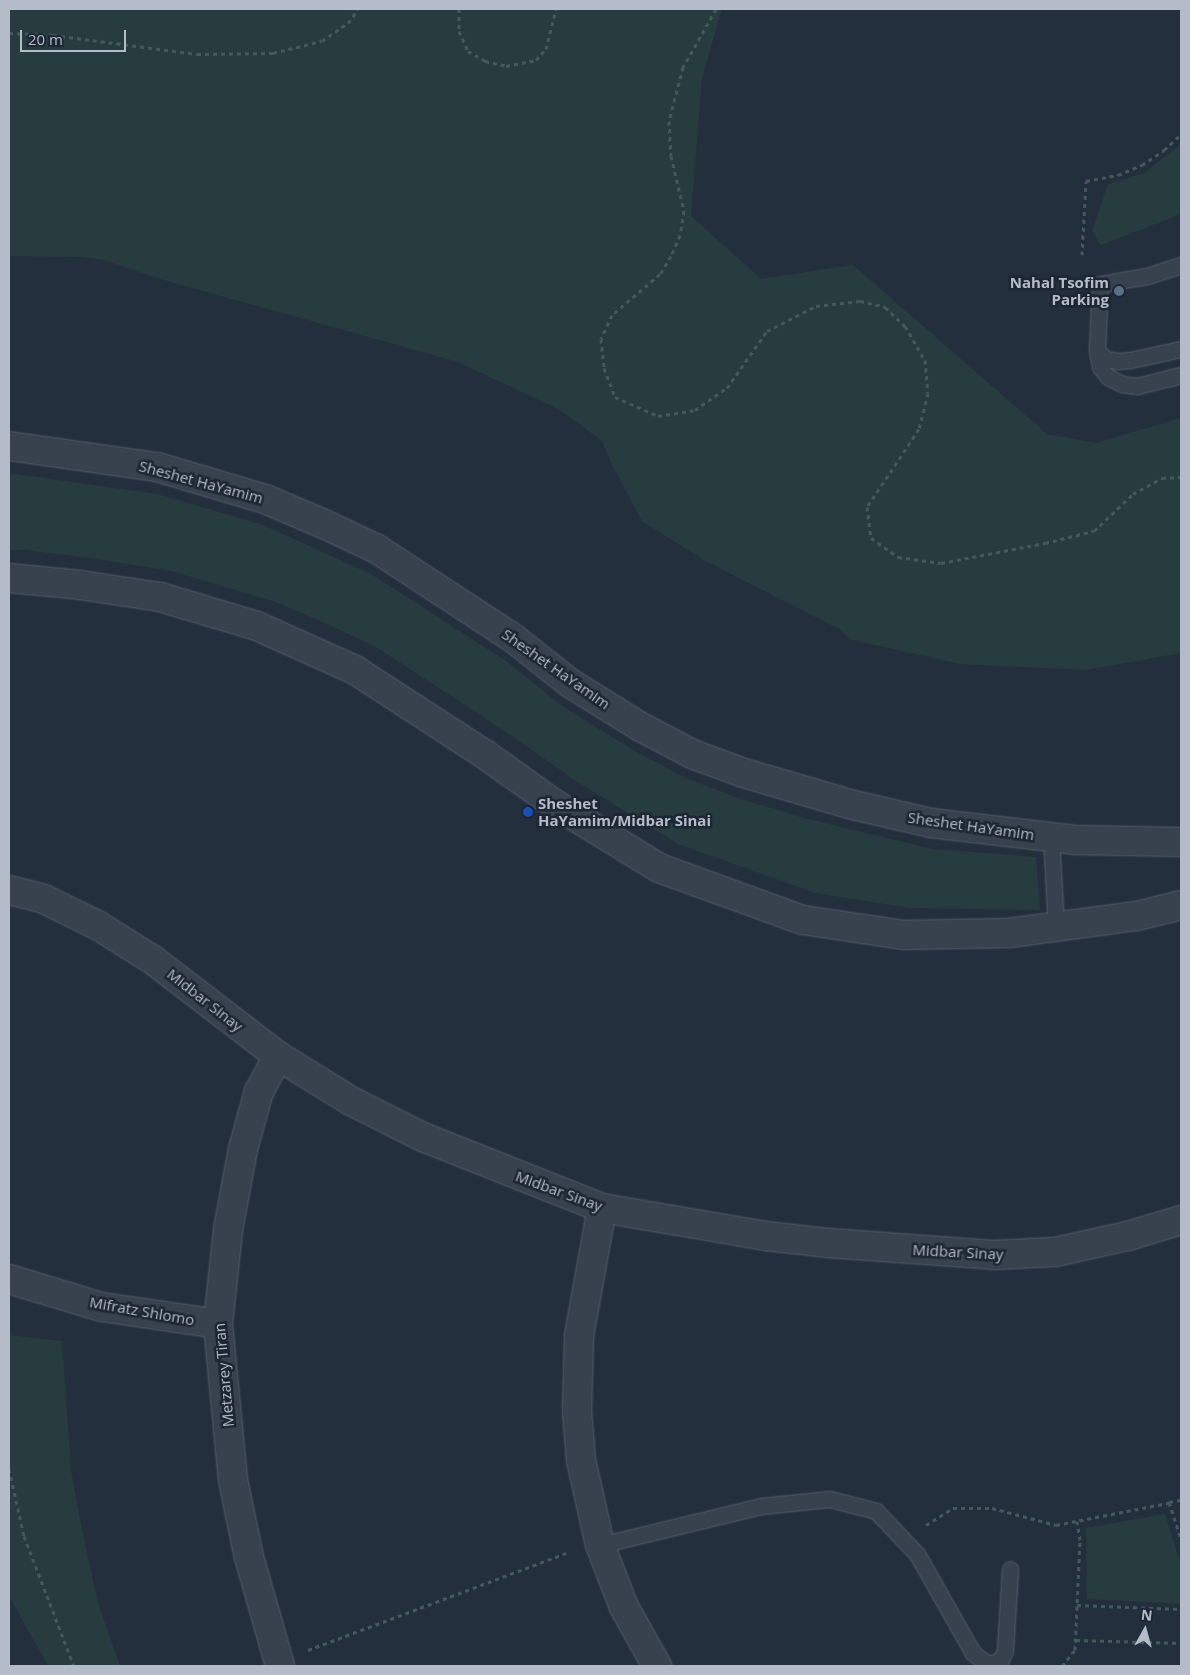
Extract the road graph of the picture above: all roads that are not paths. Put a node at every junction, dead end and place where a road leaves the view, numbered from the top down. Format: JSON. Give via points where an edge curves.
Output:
{"nodes":[{"id":1,"x":1181,"y":265,"type":"edge"},
{"id":2,"x":1181,"y":349,"type":"edge"},
{"id":3,"x":1096,"y":351,"type":"junction"},
{"id":4,"x":1181,"y":375,"type":"edge"},
{"id":5,"x":9,"y":446,"type":"edge"},
{"id":6,"x":9,"y":578,"type":"edge"},
{"id":7,"x":1051,"y":837,"type":"junction"},
{"id":8,"x":1181,"y":842,"type":"edge"},
{"id":9,"x":9,"y":890,"type":"edge"},
{"id":10,"x":1181,"y":905,"type":"edge"},
{"id":11,"x":1056,"y":926,"type":"junction"},
{"id":12,"x":278,"y":1056,"type":"junction"},
{"id":13,"x":602,"y":1208,"type":"junction"},
{"id":14,"x":1181,"y":1220,"type":"edge"},
{"id":15,"x":9,"y":1279,"type":"edge"},
{"id":16,"x":218,"y":1324,"type":"junction"},
{"id":17,"x":600,"y":1545,"type":"junction"},
{"id":18,"x":1010,"y":1569,"type":"dead end"},
{"id":19,"x":292,"y":1659,"type":"edge"},
{"id":20,"x":657,"y":1666,"type":"edge"}],
"edges":[{"from":1,"to":3,"type":"lane","via":[[1147,276],[1100,284]]},
{"from":2,"to":3,"type":"lane","via":[[1117,361],[1106,359]]},
{"from":3,"to":4,"type":"lane","via":[[1100,367],[1108,377],[1122,384],[1137,386]]},
{"from":5,"to":7,"type":"street","name":"Sheshet HaYamim","via":[[157,467],[266,499],[324,524],[377,549],[513,638],[570,683],[638,726],[692,754],[744,774],[931,823]]},
{"from":6,"to":11,"type":"street","via":[[160,597],[257,626],[355,670],[553,803],[658,868],[803,920],[903,936],[1009,932]]},
{"from":7,"to":8,"type":"street","name":"Sheshet HaYamim"},
{"from":7,"to":11,"type":"lane"},
{"from":9,"to":12,"type":"street","name":"Midbar Sinay","via":[[44,899],[99,926],[153,960]]},
{"from":10,"to":11,"type":"street","via":[[1137,916]]},
{"from":12,"to":13,"type":"street","name":"Midbar Sinay","via":[[351,1102],[425,1138]]},
{"from":12,"to":16,"type":"street","name":"Metzarey Tiran","via":[[259,1091],[243,1149],[228,1230]]},
{"from":13,"to":14,"type":"street","name":"Midbar Sinay","via":[[765,1236],[994,1255],[1055,1252]]},
{"from":13,"to":17,"type":"street","via":[[579,1336],[577,1411],[581,1460]]},
{"from":15,"to":16,"type":"street","name":"Mifratz Shlomo","via":[[102,1307]]},
{"from":16,"to":19,"type":"street","name":"Metzarey Tiran","via":[[233,1480],[248,1557]]},
{"from":17,"to":18,"type":"lane","via":[[761,1506],[830,1499],[876,1511],[917,1554],[973,1653],[987,1664],[1000,1661],[1005,1651]]},
{"from":17,"to":20,"type":"street","via":[[624,1608]]}]}
